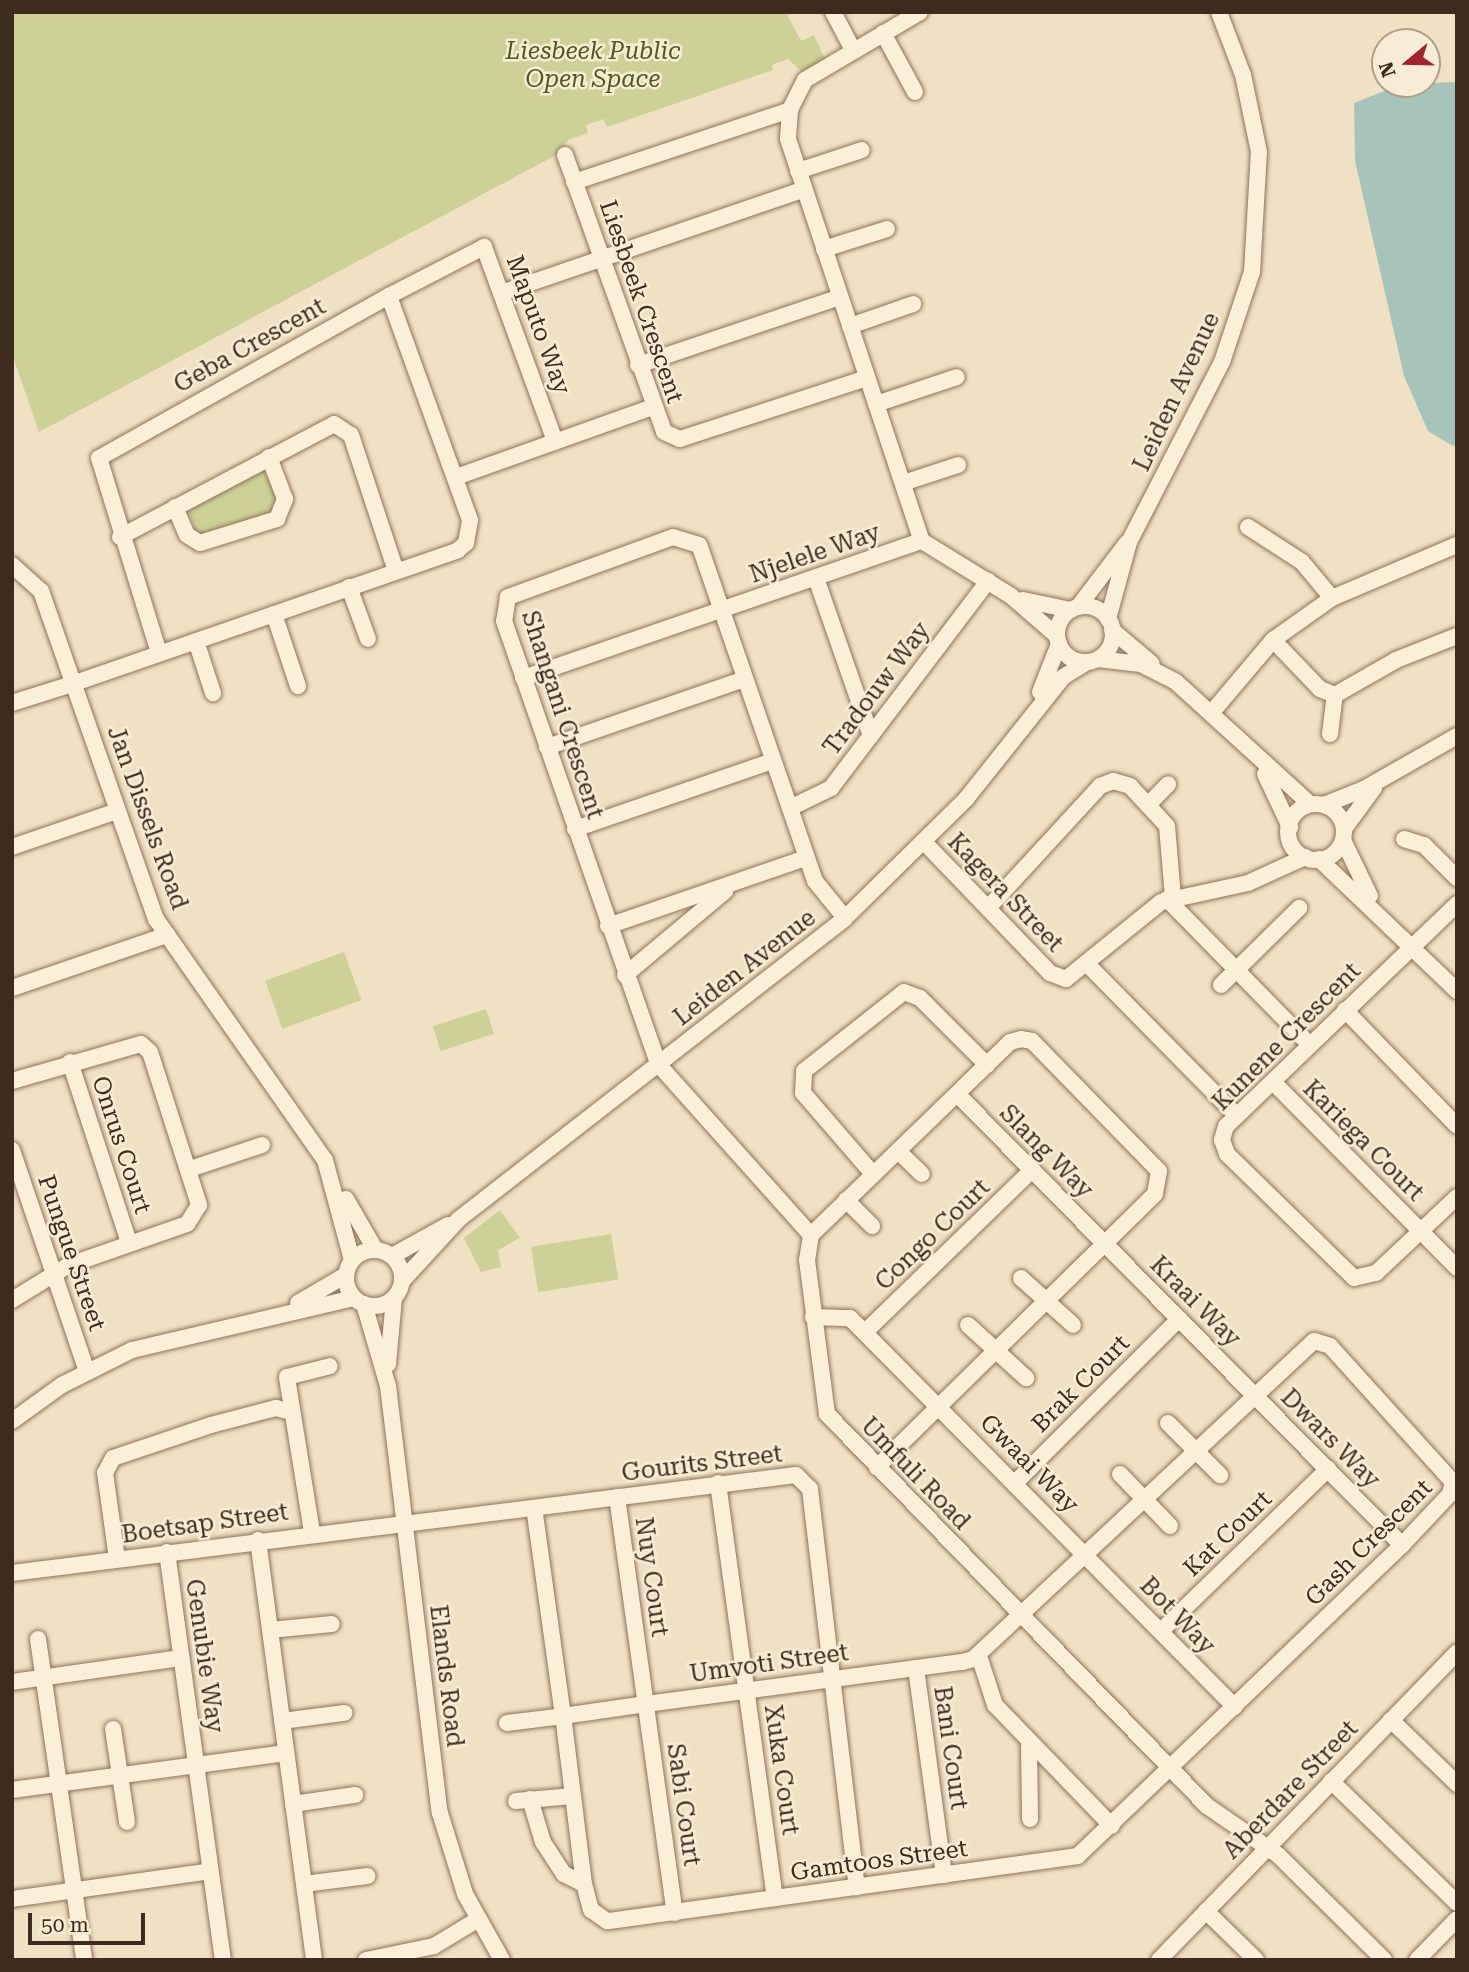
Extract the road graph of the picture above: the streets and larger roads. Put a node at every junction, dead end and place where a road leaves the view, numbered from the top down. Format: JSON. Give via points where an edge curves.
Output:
{"nodes":[{"id":1,"x":832,"y":12,"type":"edge"},
{"id":2,"x":920,"y":12,"type":"edge"},
{"id":3,"x":1219,"y":12,"type":"edge"},
{"id":4,"x":883,"y":33,"type":"junction"},
{"id":5,"x":853,"y":50,"type":"junction"},
{"id":6,"x":915,"y":92,"type":"dead end"},
{"id":7,"x":790,"y":110,"type":"junction"},
{"id":8,"x":862,"y":150,"type":"dead end"},
{"id":9,"x":565,"y":155,"type":"dead end"},
{"id":10,"x":798,"y":171,"type":"junction"},
{"id":11,"x":574,"y":182,"type":"junction"},
{"id":12,"x":804,"y":190,"type":"junction"},
{"id":13,"x":887,"y":229,"type":"dead end"},
{"id":14,"x":824,"y":249,"type":"junction"},
{"id":15,"x":601,"y":259,"type":"junction"},
{"id":16,"x":504,"y":292,"type":"junction"},
{"id":17,"x":389,"y":296,"type":"junction"},
{"id":18,"x":840,"y":297,"type":"junction"},
{"id":19,"x":913,"y":304,"type":"dead end"},
{"id":20,"x":850,"y":326,"type":"junction"},
{"id":21,"x":638,"y":365,"type":"junction"},
{"id":22,"x":957,"y":377,"type":"dead end"},
{"id":23,"x":867,"y":378,"type":"junction"},
{"id":24,"x":876,"y":404,"type":"junction"},
{"id":25,"x":653,"y":407,"type":"junction"},
{"id":26,"x":555,"y":441,"type":"junction"},
{"id":27,"x":269,"y":457,"type":"junction"},
{"id":28,"x":958,"y":465,"type":"dead end"},
{"id":29,"x":456,"y":477,"type":"junction"},
{"id":30,"x":903,"y":482,"type":"junction"},
{"id":31,"x":175,"y":507,"type":"junction"},
{"id":32,"x":1248,"y":527,"type":"dead end"},
{"id":33,"x":120,"y":537,"type":"junction"},
{"id":34,"x":922,"y":541,"type":"junction"},
{"id":35,"x":1129,"y":542,"type":"junction"},
{"id":36,"x":1457,"y":545,"type":"edge"},
{"id":37,"x":12,"y":565,"type":"edge"},
{"id":38,"x":396,"y":571,"type":"junction"},
{"id":39,"x":816,"y":578,"type":"junction"},
{"id":40,"x":988,"y":581,"type":"junction"},
{"id":41,"x":349,"y":587,"type":"junction"},
{"id":42,"x":1011,"y":596,"type":"junction"},
{"id":43,"x":1332,"y":598,"type":"junction"},
{"id":44,"x":1074,"y":608,"type":"junction"},
{"id":45,"x":722,"y":610,"type":"junction"},
{"id":46,"x":274,"y":614,"type":"junction"},
{"id":47,"x":1110,"y":625,"type":"junction"},
{"id":48,"x":1457,"y":636,"type":"edge"},
{"id":49,"x":368,"y":639,"type":"dead end"},
{"id":50,"x":196,"y":640,"type":"junction"},
{"id":51,"x":1058,"y":640,"type":"junction"},
{"id":52,"x":1273,"y":640,"type":"junction"},
{"id":53,"x":159,"y":653,"type":"junction"},
{"id":54,"x":1093,"y":661,"type":"junction"},
{"id":55,"x":1167,"y":677,"type":"junction"},
{"id":56,"x":523,"y":678,"type":"junction"},
{"id":57,"x":746,"y":679,"type":"junction"},
{"id":58,"x":75,"y":683,"type":"junction"},
{"id":59,"x":298,"y":686,"type":"dead end"},
{"id":60,"x":214,"y":693,"type":"dead end"},
{"id":61,"x":1335,"y":695,"type":"junction"},
{"id":62,"x":12,"y":703,"type":"edge"},
{"id":63,"x":1213,"y":711,"type":"junction"},
{"id":64,"x":1026,"y":719,"type":"junction"},
{"id":65,"x":1330,"y":734,"type":"dead end"},
{"id":66,"x":871,"y":736,"type":"junction"},
{"id":67,"x":1457,"y":736,"type":"edge"},
{"id":68,"x":547,"y":747,"type":"junction"},
{"id":69,"x":1252,"y":754,"type":"junction"},
{"id":70,"x":774,"y":761,"type":"junction"},
{"id":71,"x":1388,"y":774,"type":"junction"},
{"id":72,"x":1168,"y":784,"type":"dead end"},
{"id":73,"x":1317,"y":804,"type":"junction"},
{"id":74,"x":1148,"y":805,"type":"junction"},
{"id":75,"x":790,"y":808,"type":"junction"},
{"id":76,"x":117,"y":811,"type":"junction"},
{"id":77,"x":575,"y":829,"type":"junction"},
{"id":78,"x":1289,"y":833,"type":"junction"},
{"id":79,"x":1344,"y":834,"type":"junction"},
{"id":80,"x":1404,"y":839,"type":"dead end"},
{"id":81,"x":14,"y":842,"type":"edge"},
{"id":82,"x":924,"y":842,"type":"junction"},
{"id":83,"x":806,"y":858,"type":"junction"},
{"id":84,"x":1312,"y":858,"type":"junction"},
{"id":85,"x":1271,"y":871,"type":"junction"},
{"id":86,"x":1457,"y":878,"type":"edge"},
{"id":87,"x":732,"y":885,"type":"junction"},
{"id":88,"x":1170,"y":898,"type":"junction"},
{"id":89,"x":1457,"y":904,"type":"edge"},
{"id":90,"x":1376,"y":907,"type":"junction"},
{"id":91,"x":988,"y":908,"type":"junction"},
{"id":92,"x":1299,"y":908,"type":"dead end"},
{"id":93,"x":845,"y":918,"type":"junction"},
{"id":94,"x":608,"y":926,"type":"junction"},
{"id":95,"x":167,"y":935,"type":"junction"},
{"id":96,"x":1412,"y":945,"type":"junction"},
{"id":97,"x":1088,"y":965,"type":"junction"},
{"id":98,"x":1236,"y":971,"type":"junction"},
{"id":99,"x":625,"y":975,"type":"junction"},
{"id":100,"x":1221,"y":985,"type":"dead end"},
{"id":101,"x":12,"y":988,"type":"edge"},
{"id":102,"x":1457,"y":991,"type":"edge"},
{"id":103,"x":1345,"y":1010,"type":"junction"},
{"id":104,"x":1310,"y":1045,"type":"junction"},
{"id":105,"x":70,"y":1062,"type":"junction"},
{"id":106,"x":658,"y":1064,"type":"junction"},
{"id":107,"x":987,"y":1065,"type":"junction"},
{"id":108,"x":12,"y":1081,"type":"edge"},
{"id":109,"x":1273,"y":1082,"type":"junction"},
{"id":110,"x":957,"y":1094,"type":"junction"},
{"id":111,"x":1237,"y":1116,"type":"junction"},
{"id":112,"x":1457,"y":1126,"type":"edge"},
{"id":113,"x":262,"y":1145,"type":"dead end"},
{"id":114,"x":12,"y":1150,"type":"edge"},
{"id":115,"x":898,"y":1151,"type":"junction"},
{"id":116,"x":190,"y":1169,"type":"junction"},
{"id":117,"x":1032,"y":1170,"type":"junction"},
{"id":118,"x":873,"y":1174,"type":"junction"},
{"id":119,"x":922,"y":1174,"type":"dead end"},
{"id":120,"x":335,"y":1182,"type":"junction"},
{"id":121,"x":18,"y":1187,"type":"edge"},
{"id":122,"x":1457,"y":1197,"type":"edge"},
{"id":123,"x":846,"y":1200,"type":"junction"},
{"id":124,"x":459,"y":1219,"type":"junction"},
{"id":125,"x":872,"y":1226,"type":"dead end"},
{"id":126,"x":1421,"y":1232,"type":"junction"},
{"id":127,"x":811,"y":1235,"type":"junction"},
{"id":128,"x":1103,"y":1242,"type":"junction"},
{"id":129,"x":130,"y":1243,"type":"junction"},
{"id":130,"x":375,"y":1249,"type":"junction"},
{"id":131,"x":392,"y":1256,"type":"junction"},
{"id":132,"x":349,"y":1267,"type":"junction"},
{"id":133,"x":1457,"y":1268,"type":"edge"},
{"id":134,"x":54,"y":1273,"type":"junction"},
{"id":135,"x":1021,"y":1278,"type":"dead end"},
{"id":136,"x":402,"y":1281,"type":"junction"},
{"id":137,"x":394,"y":1298,"type":"junction"},
{"id":138,"x":12,"y":1300,"type":"edge"},
{"id":139,"x":1046,"y":1300,"type":"junction"},
{"id":140,"x":359,"y":1301,"type":"junction"},
{"id":141,"x":266,"y":1315,"type":"junction"},
{"id":142,"x":814,"y":1317,"type":"junction"},
{"id":143,"x":1179,"y":1319,"type":"junction"},
{"id":144,"x":968,"y":1325,"type":"dead end"},
{"id":145,"x":1073,"y":1325,"type":"dead end"},
{"id":146,"x":865,"y":1332,"type":"junction"},
{"id":147,"x":995,"y":1350,"type":"junction"},
{"id":148,"x":330,"y":1366,"type":"dead end"},
{"id":149,"x":87,"y":1371,"type":"junction"},
{"id":150,"x":1026,"y":1378,"type":"dead end"},
{"id":151,"x":388,"y":1386,"type":"junction"},
{"id":152,"x":1254,"y":1394,"type":"junction"},
{"id":153,"x":939,"y":1405,"type":"junction"},
{"id":154,"x":291,"y":1412,"type":"junction"},
{"id":155,"x":12,"y":1422,"type":"edge"},
{"id":156,"x":1168,"y":1423,"type":"dead end"},
{"id":157,"x":1196,"y":1451,"type":"junction"},
{"id":158,"x":877,"y":1467,"type":"junction"},
{"id":159,"x":1328,"y":1469,"type":"junction"},
{"id":160,"x":1120,"y":1474,"type":"dead end"},
{"id":161,"x":1220,"y":1475,"type":"dead end"},
{"id":162,"x":1016,"y":1482,"type":"junction"},
{"id":163,"x":718,"y":1483,"type":"junction"},
{"id":164,"x":617,"y":1497,"type":"junction"},
{"id":165,"x":1144,"y":1498,"type":"junction"},
{"id":166,"x":534,"y":1508,"type":"junction"},
{"id":167,"x":404,"y":1522,"type":"junction"},
{"id":168,"x":1170,"y":1527,"type":"dead end"},
{"id":169,"x":312,"y":1532,"type":"junction"},
{"id":170,"x":258,"y":1540,"type":"junction"},
{"id":171,"x":1402,"y":1545,"type":"junction"},
{"id":172,"x":167,"y":1552,"type":"junction"},
{"id":173,"x":1087,"y":1556,"type":"junction"},
{"id":174,"x":117,"y":1559,"type":"junction"},
{"id":175,"x":12,"y":1573,"type":"edge"},
{"id":176,"x":1023,"y":1618,"type":"junction"},
{"id":177,"x":332,"y":1624,"type":"dead end"},
{"id":178,"x":270,"y":1630,"type":"junction"},
{"id":179,"x":1161,"y":1631,"type":"junction"},
{"id":180,"x":38,"y":1639,"type":"dead end"},
{"id":181,"x":1457,"y":1652,"type":"edge"},
{"id":182,"x":979,"y":1656,"type":"junction"},
{"id":183,"x":181,"y":1658,"type":"junction"},
{"id":184,"x":916,"y":1668,"type":"junction"},
{"id":185,"x":43,"y":1678,"type":"junction"},
{"id":186,"x":832,"y":1679,"type":"junction"},
{"id":187,"x":12,"y":1682,"type":"edge"},
{"id":188,"x":747,"y":1690,"type":"junction"},
{"id":189,"x":646,"y":1704,"type":"junction"},
{"id":190,"x":1235,"y":1707,"type":"junction"},
{"id":191,"x":344,"y":1713,"type":"dead end"},
{"id":192,"x":564,"y":1716,"type":"junction"},
{"id":193,"x":1391,"y":1720,"type":"junction"},
{"id":194,"x":282,"y":1721,"type":"junction"},
{"id":195,"x":507,"y":1723,"type":"dead end"},
{"id":196,"x":113,"y":1729,"type":"dead end"},
{"id":197,"x":1029,"y":1745,"type":"junction"},
{"id":198,"x":286,"y":1753,"type":"junction"},
{"id":199,"x":196,"y":1765,"type":"junction"},
{"id":200,"x":1171,"y":1770,"type":"junction"},
{"id":201,"x":120,"y":1776,"type":"junction"},
{"id":202,"x":1455,"y":1778,"type":"edge"},
{"id":203,"x":1331,"y":1782,"type":"junction"},
{"id":204,"x":58,"y":1784,"type":"junction"},
{"id":205,"x":12,"y":1790,"type":"edge"},
{"id":206,"x":355,"y":1795,"type":"dead end"},
{"id":207,"x":573,"y":1796,"type":"junction"},
{"id":208,"x":293,"y":1804,"type":"junction"},
{"id":209,"x":1030,"y":1819,"type":"dead end"},
{"id":210,"x":127,"y":1822,"type":"dead end"},
{"id":211,"x":1112,"y":1826,"type":"junction"},
{"id":212,"x":1267,"y":1848,"type":"junction"},
{"id":213,"x":211,"y":1871,"type":"junction"},
{"id":214,"x":944,"y":1875,"type":"junction"},
{"id":215,"x":367,"y":1876,"type":"dead end"},
{"id":216,"x":304,"y":1884,"type":"junction"},
{"id":217,"x":584,"y":1884,"type":"junction"},
{"id":218,"x":858,"y":1887,"type":"junction"},
{"id":219,"x":74,"y":1890,"type":"junction"},
{"id":220,"x":775,"y":1898,"type":"junction"},
{"id":221,"x":12,"y":1899,"type":"edge"},
{"id":222,"x":1457,"y":1903,"type":"edge"},
{"id":223,"x":1206,"y":1911,"type":"junction"},
{"id":224,"x":675,"y":1913,"type":"junction"},
{"id":225,"x":1457,"y":1919,"type":"edge"},
{"id":226,"x":477,"y":1920,"type":"junction"},
{"id":227,"x":84,"y":1960,"type":"edge"},
{"id":228,"x":223,"y":1960,"type":"edge"},
{"id":229,"x":314,"y":1960,"type":"edge"},
{"id":230,"x":366,"y":1960,"type":"edge"},
{"id":231,"x":502,"y":1960,"type":"edge"},
{"id":232,"x":1159,"y":1960,"type":"edge"},
{"id":233,"x":1256,"y":1960,"type":"edge"},
{"id":234,"x":1384,"y":1960,"type":"edge"},
{"id":235,"x":1417,"y":1960,"type":"edge"}],
"edges":[{"from":1,"to":5,"type":"street"},
{"from":2,"to":4,"type":"street"},
{"from":3,"to":35,"type":"street","name":"Leiden Avenue","via":[[1243,75],[1259,152],[1252,272],[1222,362]]},
{"from":4,"to":5,"type":"street"},
{"from":4,"to":6,"type":"street"},
{"from":5,"to":7,"type":"street","via":[[805,80]]},
{"from":7,"to":10,"type":"street","via":[[788,138]]},
{"from":7,"to":11,"type":"street","name":"Liesbeek Crescent"},
{"from":8,"to":10,"type":"street"},
{"from":9,"to":11,"type":"street","name":"Liesbeek Crescent"},
{"from":10,"to":12,"type":"street"},
{"from":11,"to":15,"type":"street","name":"Liesbeek Crescent"},
{"from":12,"to":14,"type":"street"},
{"from":12,"to":15,"type":"street"},
{"from":13,"to":14,"type":"street"},
{"from":14,"to":18,"type":"street"},
{"from":15,"to":16,"type":"street"},
{"from":15,"to":21,"type":"street","name":"Liesbeek Crescent"},
{"from":16,"to":17,"type":"street","name":"Maputo Way","via":[[481,247]]},
{"from":16,"to":26,"type":"street","name":"Maputo Way"},
{"from":17,"to":29,"type":"street"},
{"from":17,"to":33,"type":"street","name":"Geba Crescent","via":[[103,452],[98,472]]},
{"from":18,"to":20,"type":"street"},
{"from":18,"to":21,"type":"street"},
{"from":19,"to":20,"type":"street"},
{"from":20,"to":23,"type":"street"},
{"from":21,"to":25,"type":"street","name":"Liesbeek Crescent"},
{"from":22,"to":24,"type":"street"},
{"from":23,"to":24,"type":"street"},
{"from":23,"to":25,"type":"street","name":"Liesbeek Crescent","via":[[680,439],[664,432]]},
{"from":24,"to":30,"type":"street"},
{"from":25,"to":26,"type":"street"},
{"from":26,"to":29,"type":"street"},
{"from":27,"to":31,"type":"street"},
{"from":27,"to":31,"type":"street","via":[[285,499],[277,519],[200,544],[187,536]]},
{"from":27,"to":38,"type":"street","via":[[330,425],[348,430]]},
{"from":28,"to":30,"type":"street"},
{"from":29,"to":38,"type":"street","via":[[470,529],[458,550]]},
{"from":30,"to":34,"type":"street"},
{"from":31,"to":33,"type":"street"},
{"from":32,"to":43,"type":"street","via":[[1302,562]]},
{"from":33,"to":53,"type":"street","name":"Geba Crescent"},
{"from":34,"to":39,"type":"street","name":"Njelele Way"},
{"from":34,"to":40,"type":"street"},
{"from":35,"to":44,"type":"street","name":"Leiden Avenue"},
{"from":35,"to":47,"type":"street","name":"Leiden Avenue"},
{"from":36,"to":43,"type":"street"},
{"from":37,"to":58,"type":"street","name":"Jan Dissels Road","via":[[41,591]]},
{"from":38,"to":41,"type":"street"},
{"from":39,"to":45,"type":"street","name":"Njelele Way"},
{"from":39,"to":66,"type":"street"},
{"from":40,"to":42,"type":"street"},
{"from":40,"to":66,"type":"street","name":"Tradouw Way"},
{"from":41,"to":46,"type":"street"},
{"from":41,"to":49,"type":"street"},
{"from":42,"to":44,"type":"street"},
{"from":42,"to":51,"type":"street"},
{"from":43,"to":52,"type":"street"},
{"from":44,"to":47,"type":"street","via":[[1095,608]]},
{"from":44,"to":51,"type":"street"},
{"from":45,"to":56,"type":"street","name":"Njelele Way"},
{"from":45,"to":56,"type":"street","name":"Shangani Crescent","via":[[702,551],[681,536],[555,577],[516,591],[503,607]]},
{"from":45,"to":57,"type":"street","name":"Shangani Crescent"},
{"from":46,"to":50,"type":"street"},
{"from":46,"to":59,"type":"street"},
{"from":47,"to":54,"type":"street","via":[[1110,647]]},
{"from":47,"to":55,"type":"street"},
{"from":48,"to":61,"type":"street","via":[[1396,660]]},
{"from":50,"to":53,"type":"street"},
{"from":50,"to":60,"type":"street"},
{"from":51,"to":54,"type":"street","via":[[1070,658]]},
{"from":51,"to":64,"type":"street","name":"Leiden Avenue","via":[[1053,669]]},
{"from":52,"to":61,"type":"street","via":[[1320,689]]},
{"from":52,"to":63,"type":"street"},
{"from":53,"to":58,"type":"street"},
{"from":54,"to":55,"type":"street","via":[[1122,659]]},
{"from":54,"to":64,"type":"street","name":"Leiden Avenue","via":[[1063,677]]},
{"from":55,"to":63,"type":"street"},
{"from":56,"to":68,"type":"street","name":"Shangani Crescent"},
{"from":57,"to":68,"type":"street"},
{"from":57,"to":70,"type":"street","name":"Shangani Crescent"},
{"from":58,"to":62,"type":"street"},
{"from":58,"to":76,"type":"street","name":"Jan Dissels Road"},
{"from":61,"to":65,"type":"street"},
{"from":63,"to":69,"type":"street"},
{"from":64,"to":82,"type":"street","name":"Leiden Avenue"},
{"from":66,"to":75,"type":"street","name":"Tradouw Way","via":[[831,788]]},
{"from":67,"to":71,"type":"street"},
{"from":68,"to":77,"type":"street","name":"Shangani Crescent"},
{"from":69,"to":73,"type":"street"},
{"from":69,"to":78,"type":"street","via":[[1288,812]]},
{"from":70,"to":75,"type":"street","name":"Shangani Crescent"},
{"from":70,"to":77,"type":"street"},
{"from":71,"to":73,"type":"street"},
{"from":71,"to":79,"type":"street","name":"Kagera Street"},
{"from":72,"to":74,"type":"street"},
{"from":73,"to":78,"type":"street","via":[[1298,810]]},
{"from":73,"to":79,"type":"street"},
{"from":74,"to":88,"type":"street","via":[[1170,833]]},
{"from":74,"to":91,"type":"street","via":[[1125,783],[1100,786]]},
{"from":75,"to":83,"type":"street","name":"Shangani Crescent"},
{"from":76,"to":81,"type":"street"},
{"from":76,"to":95,"type":"street","name":"Jan Dissels Road","via":[[147,901]]},
{"from":77,"to":94,"type":"street","name":"Shangani Crescent"},
{"from":78,"to":84,"type":"street"},
{"from":78,"to":85,"type":"street"},
{"from":79,"to":84,"type":"street","name":"Kagera Street"},
{"from":79,"to":90,"type":"street"},
{"from":80,"to":86,"type":"street","via":[[1424,845]]},
{"from":82,"to":91,"type":"street","name":"Kagera Street"},
{"from":82,"to":93,"type":"street","name":"Leiden Avenue"},
{"from":83,"to":87,"type":"street"},
{"from":83,"to":93,"type":"street","name":"Shangani Crescent","via":[[823,895]]},
{"from":84,"to":85,"type":"street","name":"Kagera Street"},
{"from":84,"to":90,"type":"street"},
{"from":85,"to":88,"type":"street","name":"Kagera Street","via":[[1248,883]]},
{"from":87,"to":94,"type":"street"},
{"from":87,"to":99,"type":"street"},
{"from":88,"to":97,"type":"street","name":"Kagera Street","via":[[1144,911]]},
{"from":88,"to":98,"type":"street"},
{"from":89,"to":96,"type":"street","name":"Kunene Crescent"},
{"from":90,"to":96,"type":"street"},
{"from":91,"to":97,"type":"street","name":"Kagera Street","via":[[1055,976],[1072,978]]},
{"from":92,"to":98,"type":"street"},
{"from":93,"to":106,"type":"street","name":"Leiden Avenue"},
{"from":94,"to":99,"type":"street","name":"Shangani Crescent"},
{"from":95,"to":101,"type":"street"},
{"from":95,"to":120,"type":"street","name":"Jan Dissels Road"},
{"from":96,"to":102,"type":"street"},
{"from":96,"to":103,"type":"street","name":"Kunene Crescent"},
{"from":97,"to":111,"type":"street"},
{"from":98,"to":100,"type":"street"},
{"from":98,"to":104,"type":"street"},
{"from":99,"to":106,"type":"street","name":"Shangani Crescent"},
{"from":103,"to":104,"type":"street","name":"Kunene Crescent"},
{"from":103,"to":112,"type":"street"},
{"from":104,"to":109,"type":"street","name":"Kunene Crescent"},
{"from":105,"to":108,"type":"street"},
{"from":105,"to":116,"type":"street","via":[[127,1043],[147,1048]]},
{"from":105,"to":129,"type":"street","name":"Onrus Court"},
{"from":106,"to":124,"type":"street","name":"Leiden Avenue"},
{"from":106,"to":127,"type":"street"},
{"from":107,"to":110,"type":"street"},
{"from":107,"to":118,"type":"street","via":[[920,998],[904,992],[804,1071],[803,1093]]},
{"from":107,"to":128,"type":"street","via":[[1010,1042],[1032,1041],[1156,1167],[1157,1191]]},
{"from":109,"to":111,"type":"street","name":"Kunene Crescent"},
{"from":109,"to":126,"type":"street","name":"Kariega Court"},
{"from":110,"to":115,"type":"street"},
{"from":110,"to":117,"type":"street","name":"Slang Way"},
{"from":111,"to":126,"type":"street","name":"Kunene Crescent","via":[[1222,1135],[1227,1154],[1345,1273],[1369,1277]]},
{"from":113,"to":116,"type":"street"},
{"from":114,"to":121,"type":"street","name":"Pungue Street"},
{"from":115,"to":118,"type":"street"},
{"from":115,"to":119,"type":"street"},
{"from":116,"to":129,"type":"street","via":[[196,1217]]},
{"from":117,"to":128,"type":"street","name":"Slang Way"},
{"from":117,"to":146,"type":"street","name":"Congo Court"},
{"from":118,"to":123,"type":"street"},
{"from":120,"to":130,"type":"street","name":"Jan Dissels Road"},
{"from":120,"to":132,"type":"street","name":"Jan Dissels Road"},
{"from":121,"to":134,"type":"street","name":"Pungue Street"},
{"from":122,"to":126,"type":"street","name":"Kunene Crescent"},
{"from":123,"to":125,"type":"street"},
{"from":123,"to":127,"type":"street"},
{"from":124,"to":131,"type":"street","name":"Leiden Avenue"},
{"from":124,"to":136,"type":"street","name":"Leiden Avenue"},
{"from":126,"to":133,"type":"street","name":"Kariega Court"},
{"from":127,"to":142,"type":"street","name":"Umfuli Road"},
{"from":128,"to":139,"type":"street"},
{"from":128,"to":143,"type":"street","name":"Kraai Way"},
{"from":129,"to":134,"type":"street"},
{"from":130,"to":131,"type":"street"},
{"from":130,"to":132,"type":"street"},
{"from":131,"to":136,"type":"street"},
{"from":132,"to":140,"type":"street"},
{"from":132,"to":141,"type":"street"},
{"from":134,"to":138,"type":"street"},
{"from":134,"to":149,"type":"street","name":"Pungue Street"},
{"from":135,"to":139,"type":"street"},
{"from":136,"to":137,"type":"street"},
{"from":137,"to":140,"type":"street"},
{"from":137,"to":151,"type":"street","name":"Elands Road"},
{"from":139,"to":145,"type":"street"},
{"from":139,"to":147,"type":"street"},
{"from":140,"to":141,"type":"street"},
{"from":140,"to":151,"type":"street","name":"Elands Road"},
{"from":141,"to":149,"type":"street","via":[[156,1342]]},
{"from":142,"to":146,"type":"street","name":"Gwaai Way","via":[[845,1315]]},
{"from":142,"to":158,"type":"street","name":"Umfuli Road","via":[[827,1414]]},
{"from":143,"to":152,"type":"street","name":"Kraai Way"},
{"from":143,"to":162,"type":"street","name":"Brak Court"},
{"from":144,"to":147,"type":"street"},
{"from":146,"to":153,"type":"street","name":"Gwaai Way"},
{"from":147,"to":150,"type":"street"},
{"from":147,"to":153,"type":"street"},
{"from":148,"to":154,"type":"street","via":[[287,1375]]},
{"from":149,"to":155,"type":"street"},
{"from":151,"to":167,"type":"street","name":"Elands Road"},
{"from":152,"to":157,"type":"street","name":"Gash Crescent"},
{"from":152,"to":159,"type":"street","name":"Dwars Way"},
{"from":152,"to":171,"type":"street","name":"Gash Crescent","via":[[1308,1343],[1330,1346],[1451,1475],[1450,1494]]},
{"from":153,"to":158,"type":"street"},
{"from":153,"to":162,"type":"street","name":"Gwaai Way"},
{"from":154,"to":169,"type":"street","via":[[299,1427]]},
{"from":154,"to":174,"type":"street","via":[[276,1408],[113,1458],[106,1473]]},
{"from":156,"to":157,"type":"street"},
{"from":157,"to":161,"type":"street"},
{"from":157,"to":165,"type":"street","name":"Gash Crescent"},
{"from":158,"to":176,"type":"street","name":"Umfuli Road"},
{"from":159,"to":171,"type":"street","name":"Dwars Way"},
{"from":159,"to":179,"type":"street","name":"Kat Court"},
{"from":160,"to":165,"type":"street"},
{"from":162,"to":173,"type":"street","name":"Gwaai Way"},
{"from":163,"to":164,"type":"street","name":"Gourits Street"},
{"from":163,"to":186,"type":"street","name":"Gourits Street","via":[[790,1473],[808,1485]]},
{"from":163,"to":188,"type":"street","name":"Xuka Court"},
{"from":164,"to":166,"type":"street","name":"Gourits Street"},
{"from":164,"to":189,"type":"street","name":"Nuy Court"},
{"from":165,"to":168,"type":"street"},
{"from":165,"to":173,"type":"street","name":"Gash Crescent"},
{"from":166,"to":167,"type":"street","name":"Gourits Street"},
{"from":166,"to":192,"type":"street","name":"Gamtoos Street"},
{"from":167,"to":169,"type":"street","name":"Boetsap Street"},
{"from":167,"to":226,"type":"street","name":"Elands Road","via":[[440,1813]]},
{"from":169,"to":170,"type":"street","name":"Boetsap Street"},
{"from":170,"to":172,"type":"street","name":"Boetsap Street"},
{"from":170,"to":178,"type":"street"},
{"from":171,"to":190,"type":"street","name":"Gash Crescent"},
{"from":172,"to":174,"type":"street","name":"Boetsap Street"},
{"from":172,"to":183,"type":"street","name":"Genubie Way"},
{"from":173,"to":176,"type":"street","name":"Gash Crescent"},
{"from":173,"to":179,"type":"street","name":"Bot Way"},
{"from":174,"to":175,"type":"street","name":"Boetsap Street"},
{"from":176,"to":182,"type":"street"},
{"from":176,"to":200,"type":"street","name":"Umfuli Road"},
{"from":177,"to":178,"type":"street"},
{"from":178,"to":194,"type":"street"},
{"from":179,"to":190,"type":"street","name":"Bot Way"},
{"from":180,"to":185,"type":"street"},
{"from":181,"to":193,"type":"street","name":"Aberdare Street"},
{"from":182,"to":184,"type":"street","name":"Umvoti Street"},
{"from":182,"to":197,"type":"street","via":[[995,1705]]},
{"from":183,"to":185,"type":"street"},
{"from":183,"to":199,"type":"street","name":"Genubie Way"},
{"from":184,"to":186,"type":"street","name":"Umvoti Street"},
{"from":184,"to":214,"type":"street","name":"Bani Court"},
{"from":185,"to":187,"type":"street"},
{"from":185,"to":204,"type":"street"},
{"from":186,"to":188,"type":"street","name":"Umvoti Street"},
{"from":186,"to":218,"type":"street","name":"Gourits Street"},
{"from":188,"to":189,"type":"street","name":"Umvoti Street"},
{"from":188,"to":220,"type":"street","name":"Xuka Court"},
{"from":189,"to":192,"type":"street","name":"Umvoti Street"},
{"from":189,"to":224,"type":"street","name":"Sabi Court"},
{"from":190,"to":200,"type":"street","name":"Gash Crescent"},
{"from":191,"to":194,"type":"street"},
{"from":192,"to":195,"type":"street","name":"Umvoti Street"},
{"from":192,"to":207,"type":"street","name":"Gamtoos Street"},
{"from":193,"to":202,"type":"street"},
{"from":193,"to":203,"type":"street","name":"Aberdare Street"},
{"from":194,"to":198,"type":"street"},
{"from":196,"to":201,"type":"street"},
{"from":197,"to":209,"type":"street"},
{"from":197,"to":211,"type":"street"},
{"from":198,"to":199,"type":"street"},
{"from":198,"to":208,"type":"street"},
{"from":199,"to":201,"type":"street"},
{"from":199,"to":213,"type":"street","name":"Genubie Way"},
{"from":200,"to":211,"type":"street","name":"Gamtoos Street"},
{"from":200,"to":212,"type":"street","name":"Umfuli Road","via":[[1207,1806]]},
{"from":201,"to":204,"type":"street"},
{"from":201,"to":210,"type":"street"},
{"from":203,"to":212,"type":"street","name":"Aberdare Street"},
{"from":203,"to":222,"type":"street"},
{"from":204,"to":205,"type":"street"},
{"from":204,"to":219,"type":"street"},
{"from":206,"to":208,"type":"street"},
{"from":207,"to":217,"type":"street","name":"Gamtoos Street"},
{"from":207,"to":217,"type":"street","via":[[523,1800],[542,1842],[564,1874]]},
{"from":208,"to":216,"type":"street"},
{"from":211,"to":214,"type":"street","name":"Gamtoos Street","via":[[1078,1856]]},
{"from":212,"to":223,"type":"street","name":"Aberdare Street"},
{"from":212,"to":234,"type":"street","name":"Umfuli Road"},
{"from":213,"to":219,"type":"street"},
{"from":213,"to":228,"type":"street","name":"Genubie Way"},
{"from":214,"to":218,"type":"street","name":"Gamtoos Street"},
{"from":215,"to":216,"type":"street"},
{"from":216,"to":229,"type":"street"},
{"from":217,"to":224,"type":"street","name":"Gamtoos Street","via":[[591,1910],[600,1919]]},
{"from":218,"to":220,"type":"street","name":"Gamtoos Street"},
{"from":219,"to":221,"type":"street"},
{"from":219,"to":227,"type":"street"},
{"from":220,"to":224,"type":"street","name":"Gamtoos Street"},
{"from":223,"to":232,"type":"street","name":"Aberdare Street"},
{"from":223,"to":233,"type":"street"},
{"from":225,"to":235,"type":"street"},
{"from":226,"to":230,"type":"street","via":[[435,1946]]},
{"from":226,"to":231,"type":"street","name":"Elands Road"}]}
